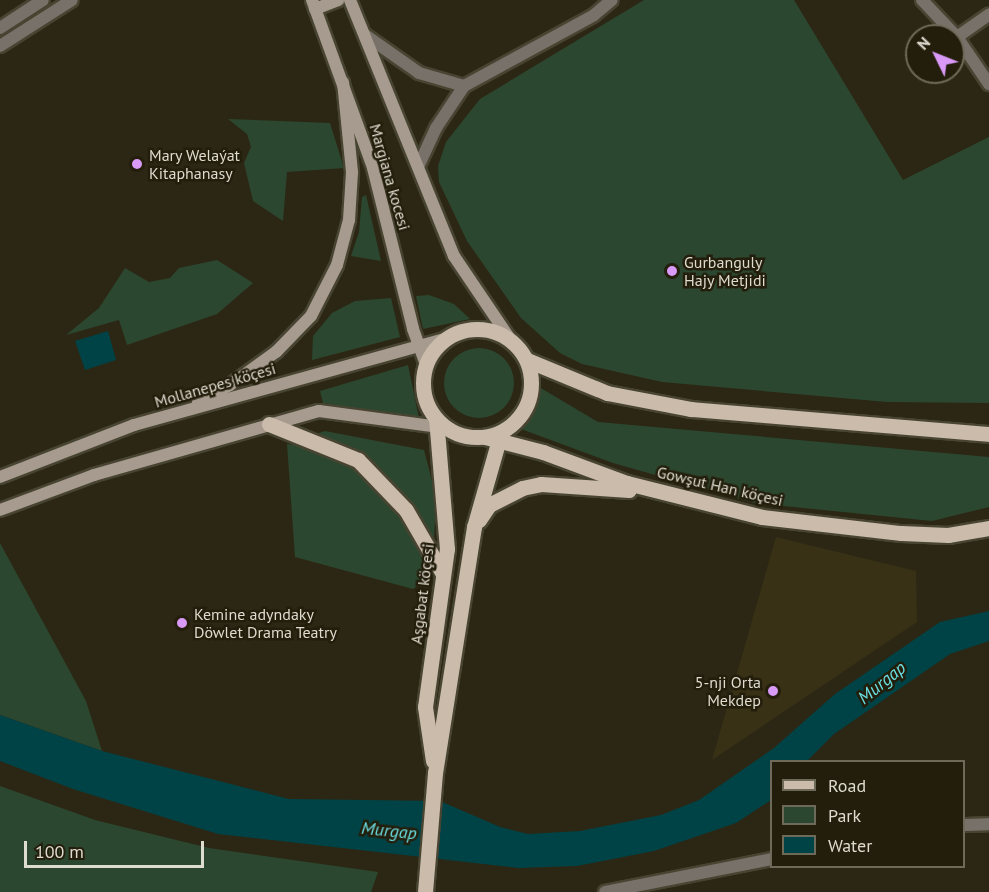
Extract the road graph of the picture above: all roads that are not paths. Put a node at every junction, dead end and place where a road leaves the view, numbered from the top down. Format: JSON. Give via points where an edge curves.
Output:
{"nodes":[{"id":1,"x":43,"y":0,"type":"edge"},
{"id":2,"x":72,"y":0,"type":"edge"},
{"id":3,"x":338,"y":0,"type":"edge"},
{"id":4,"x":350,"y":0,"type":"edge"},
{"id":5,"x":612,"y":0,"type":"edge"},
{"id":6,"x":922,"y":0,"type":"edge"},
{"id":7,"x":314,"y":5,"type":"edge"},
{"id":8,"x":989,"y":15,"type":"edge"},
{"id":9,"x":945,"y":24,"type":"edge"},
{"id":10,"x":2,"y":26,"type":"edge"},
{"id":11,"x":965,"y":32,"type":"edge"},
{"id":12,"x":365,"y":35,"type":"junction"},
{"id":13,"x":13,"y":38,"type":"junction"},
{"id":14,"x":0,"y":46,"type":"edge"},
{"id":15,"x":965,"y":49,"type":"edge"},
{"id":16,"x":343,"y":82,"type":"junction"},
{"id":17,"x":989,"y":84,"type":"edge"},
{"id":18,"x":464,"y":86,"type":"junction"},
{"id":19,"x":418,"y":167,"type":"junction"},
{"id":20,"x":445,"y":339,"type":"junction"},
{"id":21,"x":510,"y":339,"type":"junction"},
{"id":22,"x":419,"y":346,"type":"junction"},
{"id":23,"x":527,"y":360,"type":"junction"},
{"id":24,"x":426,"y":365,"type":"junction"},
{"id":25,"x":176,"y":413,"type":"junction"},
{"id":26,"x":269,"y":424,"type":"junction"},
{"id":27,"x":440,"y":424,"type":"junction"},
{"id":28,"x":989,"y":434,"type":"edge"},
{"id":29,"x":495,"y":436,"type":"junction"},
{"id":30,"x":0,"y":477,"type":"edge"},
{"id":31,"x":663,"y":493,"type":"junction"},
{"id":32,"x":0,"y":510,"type":"edge"},
{"id":33,"x":474,"y":527,"type":"junction"},
{"id":34,"x":989,"y":528,"type":"edge"},
{"id":35,"x":443,"y":574,"type":"junction"},
{"id":36,"x":435,"y":773,"type":"junction"},
{"id":37,"x":989,"y":824,"type":"edge"},
{"id":38,"x":965,"y":825,"type":"edge"},
{"id":39,"x":770,"y":859,"type":"edge"},
{"id":40,"x":426,"y":889,"type":"edge"},
{"id":41,"x":604,"y":892,"type":"edge"}],
"edges":[{"from":1,"to":10,"type":"street"},
{"from":2,"to":13,"type":"street"},
{"from":3,"to":7,"type":"main road"},
{"from":4,"to":12,"type":"main road","name":"Margiana kocesi"},
{"from":5,"to":18,"type":"street","via":[[571,28]]},
{"from":6,"to":9,"type":"street"},
{"from":7,"to":16,"type":"main road","name":"Margiana kocesi"},
{"from":8,"to":11,"type":"street"},
{"from":10,"to":13,"type":"street"},
{"from":12,"to":18,"type":"street","via":[[419,73]]},
{"from":12,"to":19,"type":"main road","name":"Margiana kocesi"},
{"from":13,"to":14,"type":"street"},
{"from":15,"to":17,"type":"street"},
{"from":16,"to":22,"type":"main road","name":"Margiana kocesi","via":[[373,168]]},
{"from":16,"to":25,"type":"main road","via":[[352,172],[348,220],[337,265],[311,316],[276,351],[230,385]]},
{"from":18,"to":19,"type":"street","via":[[436,128]]},
{"from":19,"to":21,"type":"main road","name":"Margiana kocesi","via":[[454,256]]},
{"from":20,"to":21,"type":"main road","via":[[477,328]]},
{"from":20,"to":22,"type":"main road","name":"Mollanepes köçesi"},
{"from":20,"to":24,"type":"main road"},
{"from":21,"to":23,"type":"main road"},
{"from":22,"to":24,"type":"main road","name":"Margiana kocesi"},
{"from":22,"to":25,"type":"main road","name":"Mollanepes köçesi"},
{"from":23,"to":28,"type":"main road","via":[[607,393],[691,409]]},
{"from":23,"to":29,"type":"main road","via":[[531,393],[520,416]]},
{"from":24,"to":27,"type":"main road","via":[[424,393]]},
{"from":25,"to":30,"type":"main road","name":"Mollanepes köçesi","via":[[64,449]]},
{"from":26,"to":27,"type":"main road","via":[[319,411]]},
{"from":26,"to":32,"type":"main road","via":[[94,475]]},
{"from":26,"to":35,"type":"main road","via":[[358,460],[406,510]]},
{"from":27,"to":29,"type":"main road","via":[[460,435]]},
{"from":27,"to":35,"type":"main road","name":"Aşgabat köçesi","via":[[447,549]]},
{"from":29,"to":31,"type":"main road","name":"Gowşut Han köçesi"},
{"from":29,"to":33,"type":"main road","name":"Aşgabat köçesi"},
{"from":31,"to":33,"type":"main road","via":[[541,484],[522,488],[489,505]]},
{"from":31,"to":34,"type":"main road","name":"Gowşut Han köçesi","via":[[762,517],[889,532],[948,535]]},
{"from":33,"to":36,"type":"main road","name":"Aşgabat köçesi"},
{"from":35,"to":36,"type":"main road","name":"Aşgabat köçesi","via":[[425,707]]},
{"from":36,"to":40,"type":"main road","name":"Aşgabat köçesi"},
{"from":37,"to":38,"type":"street"},
{"from":39,"to":41,"type":"street"}]}
